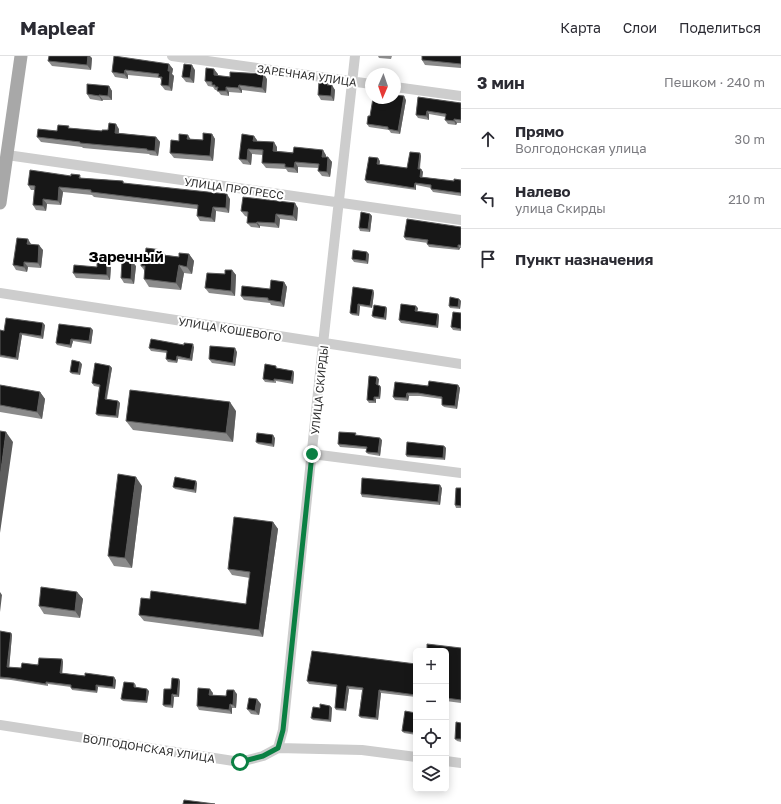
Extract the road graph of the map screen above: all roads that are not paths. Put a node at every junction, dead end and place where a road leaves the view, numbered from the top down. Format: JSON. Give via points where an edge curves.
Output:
{"nodes":[{"id":1,"x":21,"y":56,"type":"edge"},
{"id":2,"x":172,"y":56,"type":"edge"},
{"id":3,"x":355,"y":56,"type":"edge"},
{"id":4,"x":353,"y":81,"type":"junction"},
{"id":5,"x":365,"y":83,"type":"edge"},
{"id":6,"x":401,"y":88,"type":"edge"},
{"id":7,"x":461,"y":96,"type":"edge"},
{"id":8,"x":7,"y":155,"type":"junction"},
{"id":9,"x":2,"y":173,"type":"edge"},
{"id":10,"x":0,"y":202,"type":"edge"},
{"id":11,"x":339,"y":202,"type":"junction"},
{"id":12,"x":461,"y":220,"type":"edge"},
{"id":13,"x":0,"y":293,"type":"edge"},
{"id":14,"x":323,"y":344,"type":"junction"},
{"id":15,"x":461,"y":364,"type":"edge"},
{"id":16,"x":312,"y":454,"type":"junction"},
{"id":17,"x":461,"y":473,"type":"edge"},
{"id":18,"x":0,"y":725,"type":"edge"},
{"id":19,"x":278,"y":748,"type":"junction"},
{"id":20,"x":413,"y":757,"type":"edge"},
{"id":21,"x":449,"y":761,"type":"edge"},
{"id":22,"x":461,"y":763,"type":"edge"}],
"edges":[{"from":1,"to":8,"type":"main road"},
{"from":2,"to":4,"type":"street","name":"ЗАРЕЧНАЯ УЛИЦА"},
{"from":3,"to":4,"type":"street","name":"УЛИЦА СКИРДЫ"},
{"from":4,"to":5,"type":"street","name":"ЗАРЕЧНАЯ УЛИЦА"},
{"from":4,"to":11,"type":"street","name":"УЛИЦА СКИРДЫ"},
{"from":6,"to":7,"type":"street"},
{"from":8,"to":9,"type":"main road"},
{"from":8,"to":11,"type":"street","name":"УЛИЦА ПРОГРЕСС"},
{"from":9,"to":10,"type":"main road"},
{"from":11,"to":12,"type":"street","name":"УЛИЦА ПРОГРЕСС"},
{"from":11,"to":14,"type":"street","name":"УЛИЦА СКИРДЫ"},
{"from":13,"to":14,"type":"street","name":"УЛИЦА КОШЕВОГО"},
{"from":14,"to":15,"type":"street","name":"УЛИЦА КОШЕВОГО"},
{"from":14,"to":16,"type":"street","name":"УЛИЦА СКИРДЫ"},
{"from":16,"to":17,"type":"street"},
{"from":16,"to":19,"type":"street","name":"УЛИЦА СКИРДЫ","via":[[283,730]]},
{"from":18,"to":19,"type":"street","name":"ВОЛГОДОНСКАЯ УЛИЦА","via":[[240,762],[263,756]]},
{"from":19,"to":20,"type":"street","name":"ВОЛГОДОНСКАЯ УЛИЦА","via":[[362,750]]},
{"from":21,"to":22,"type":"street"}]}
